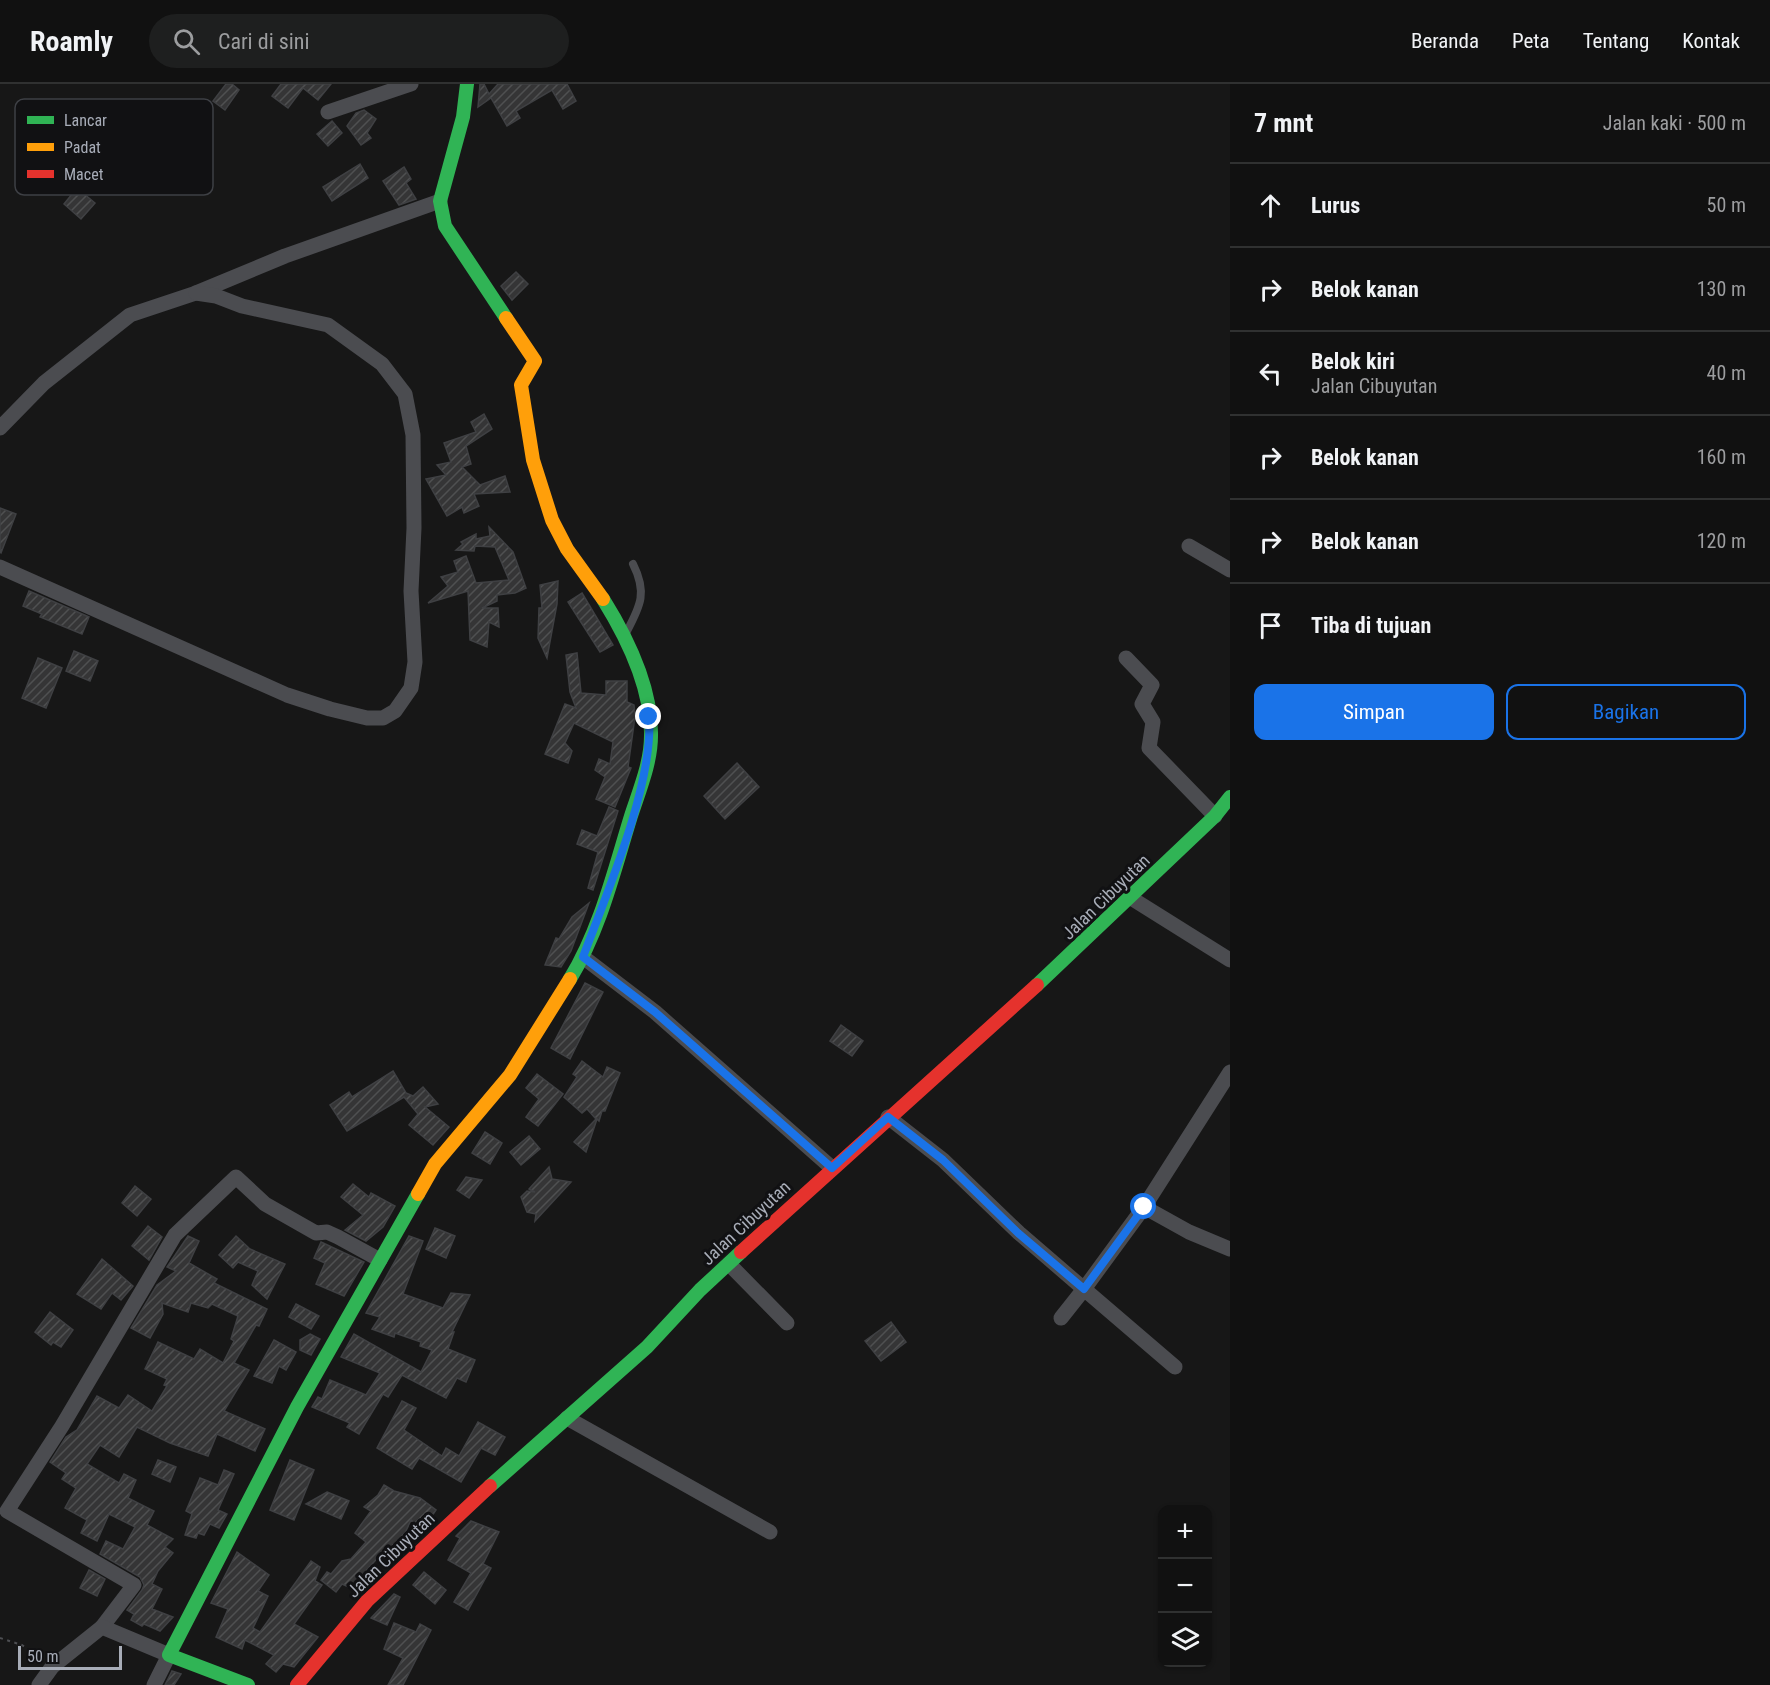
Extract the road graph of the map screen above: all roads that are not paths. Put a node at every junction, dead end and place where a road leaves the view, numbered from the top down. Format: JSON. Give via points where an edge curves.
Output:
{"nodes":[{"id":1,"x":411,"y":84,"type":"edge"},
{"id":2,"x":452,"y":84,"type":"edge"},
{"id":3,"x":467,"y":89,"type":"edge"},
{"id":4,"x":328,"y":112,"type":"dead end"},
{"id":5,"x":440,"y":201,"type":"junction"},
{"id":6,"x":196,"y":293,"type":"junction"},
{"id":7,"x":0,"y":428,"type":"edge"},
{"id":8,"x":1190,"y":546,"type":"dead end"},
{"id":9,"x":633,"y":564,"type":"dead end"},
{"id":10,"x":0,"y":567,"type":"edge"},
{"id":11,"x":1230,"y":570,"type":"edge"},
{"id":12,"x":624,"y":635,"type":"junction"},
{"id":13,"x":1126,"y":658,"type":"dead end"},
{"id":14,"x":1230,"y":797,"type":"edge"},
{"id":15,"x":1215,"y":816,"type":"junction"},
{"id":16,"x":1131,"y":898,"type":"junction"},
{"id":17,"x":583,"y":957,"type":"junction"},
{"id":18,"x":1230,"y":960,"type":"edge"},
{"id":19,"x":1230,"y":1072,"type":"edge"},
{"id":20,"x":888,"y":1117,"type":"junction"},
{"id":21,"x":832,"y":1168,"type":"junction"},
{"id":22,"x":1144,"y":1207,"type":"junction"},
{"id":23,"x":1230,"y":1249,"type":"edge"},
{"id":24,"x":380,"y":1260,"type":"junction"},
{"id":25,"x":729,"y":1264,"type":"junction"},
{"id":26,"x":1084,"y":1289,"type":"junction"},
{"id":27,"x":1061,"y":1318,"type":"dead end"},
{"id":28,"x":787,"y":1323,"type":"dead end"},
{"id":29,"x":1176,"y":1367,"type":"dead end"},
{"id":30,"x":567,"y":1418,"type":"junction"},
{"id":31,"x":770,"y":1532,"type":"dead end"},
{"id":32,"x":102,"y":1627,"type":"junction"},
{"id":33,"x":169,"y":1655,"type":"junction"},
{"id":34,"x":39,"y":1685,"type":"edge"},
{"id":35,"x":154,"y":1685,"type":"edge"},
{"id":36,"x":248,"y":1685,"type":"edge"},
{"id":37,"x":297,"y":1685,"type":"edge"}],
"edges":[{"from":1,"to":4,"type":"street"},
{"from":2,"to":3,"type":"street"},
{"from":3,"to":5,"type":"street"},
{"from":5,"to":6,"type":"street","via":[[285,256]]},
{"from":5,"to":12,"type":"street","via":[[446,226],[535,361],[520,385],[541,487],[567,549]]},
{"from":6,"to":7,"type":"street","via":[[130,315],[44,383]]},
{"from":6,"to":10,"type":"street","via":[[328,325],[382,364],[405,394],[413,435],[411,591],[416,662],[411,688],[402,702],[384,718],[367,718],[308,702],[204,660]]},
{"from":8,"to":11,"type":"street"},
{"from":9,"to":12,"type":"lane","via":[[641,580],[642,595]]},
{"from":12,"to":17,"type":"street","via":[[647,700],[651,737],[630,822]]},
{"from":13,"to":15,"type":"street","via":[[1152,685],[1142,704],[1153,722],[1149,748]]},
{"from":14,"to":15,"type":"street","name":"Jalan Cibuyutan"},
{"from":15,"to":16,"type":"street","name":"Jalan Cibuyutan"},
{"from":16,"to":18,"type":"street"},
{"from":16,"to":20,"type":"street","name":"Jalan Cibuyutan"},
{"from":17,"to":21,"type":"street","via":[[655,1012]]},
{"from":17,"to":24,"type":"street","via":[[510,1075],[435,1164]]},
{"from":19,"to":22,"type":"street"},
{"from":20,"to":21,"type":"street","name":"Jalan Cibuyutan"},
{"from":20,"to":26,"type":"street","via":[[943,1160],[1018,1233]]},
{"from":21,"to":25,"type":"street","name":"Jalan Cibuyutan"},
{"from":22,"to":23,"type":"street"},
{"from":22,"to":26,"type":"street"},
{"from":24,"to":32,"type":"street","via":[[327,1232],[316,1233],[265,1204],[236,1177],[176,1235],[8,1511],[134,1585]]},
{"from":24,"to":33,"type":"street","via":[[297,1407]]},
{"from":25,"to":28,"type":"street"},
{"from":25,"to":30,"type":"street","name":"Jalan Cibuyutan","via":[[647,1347]]},
{"from":26,"to":27,"type":"street"},
{"from":26,"to":29,"type":"street"},
{"from":30,"to":31,"type":"street"},
{"from":30,"to":37,"type":"street","name":"Jalan Cibuyutan","via":[[367,1600]]},
{"from":32,"to":33,"type":"street"},
{"from":32,"to":34,"type":"street","via":[[52,1667]]},
{"from":33,"to":35,"type":"street"},
{"from":33,"to":36,"type":"street"}]}
